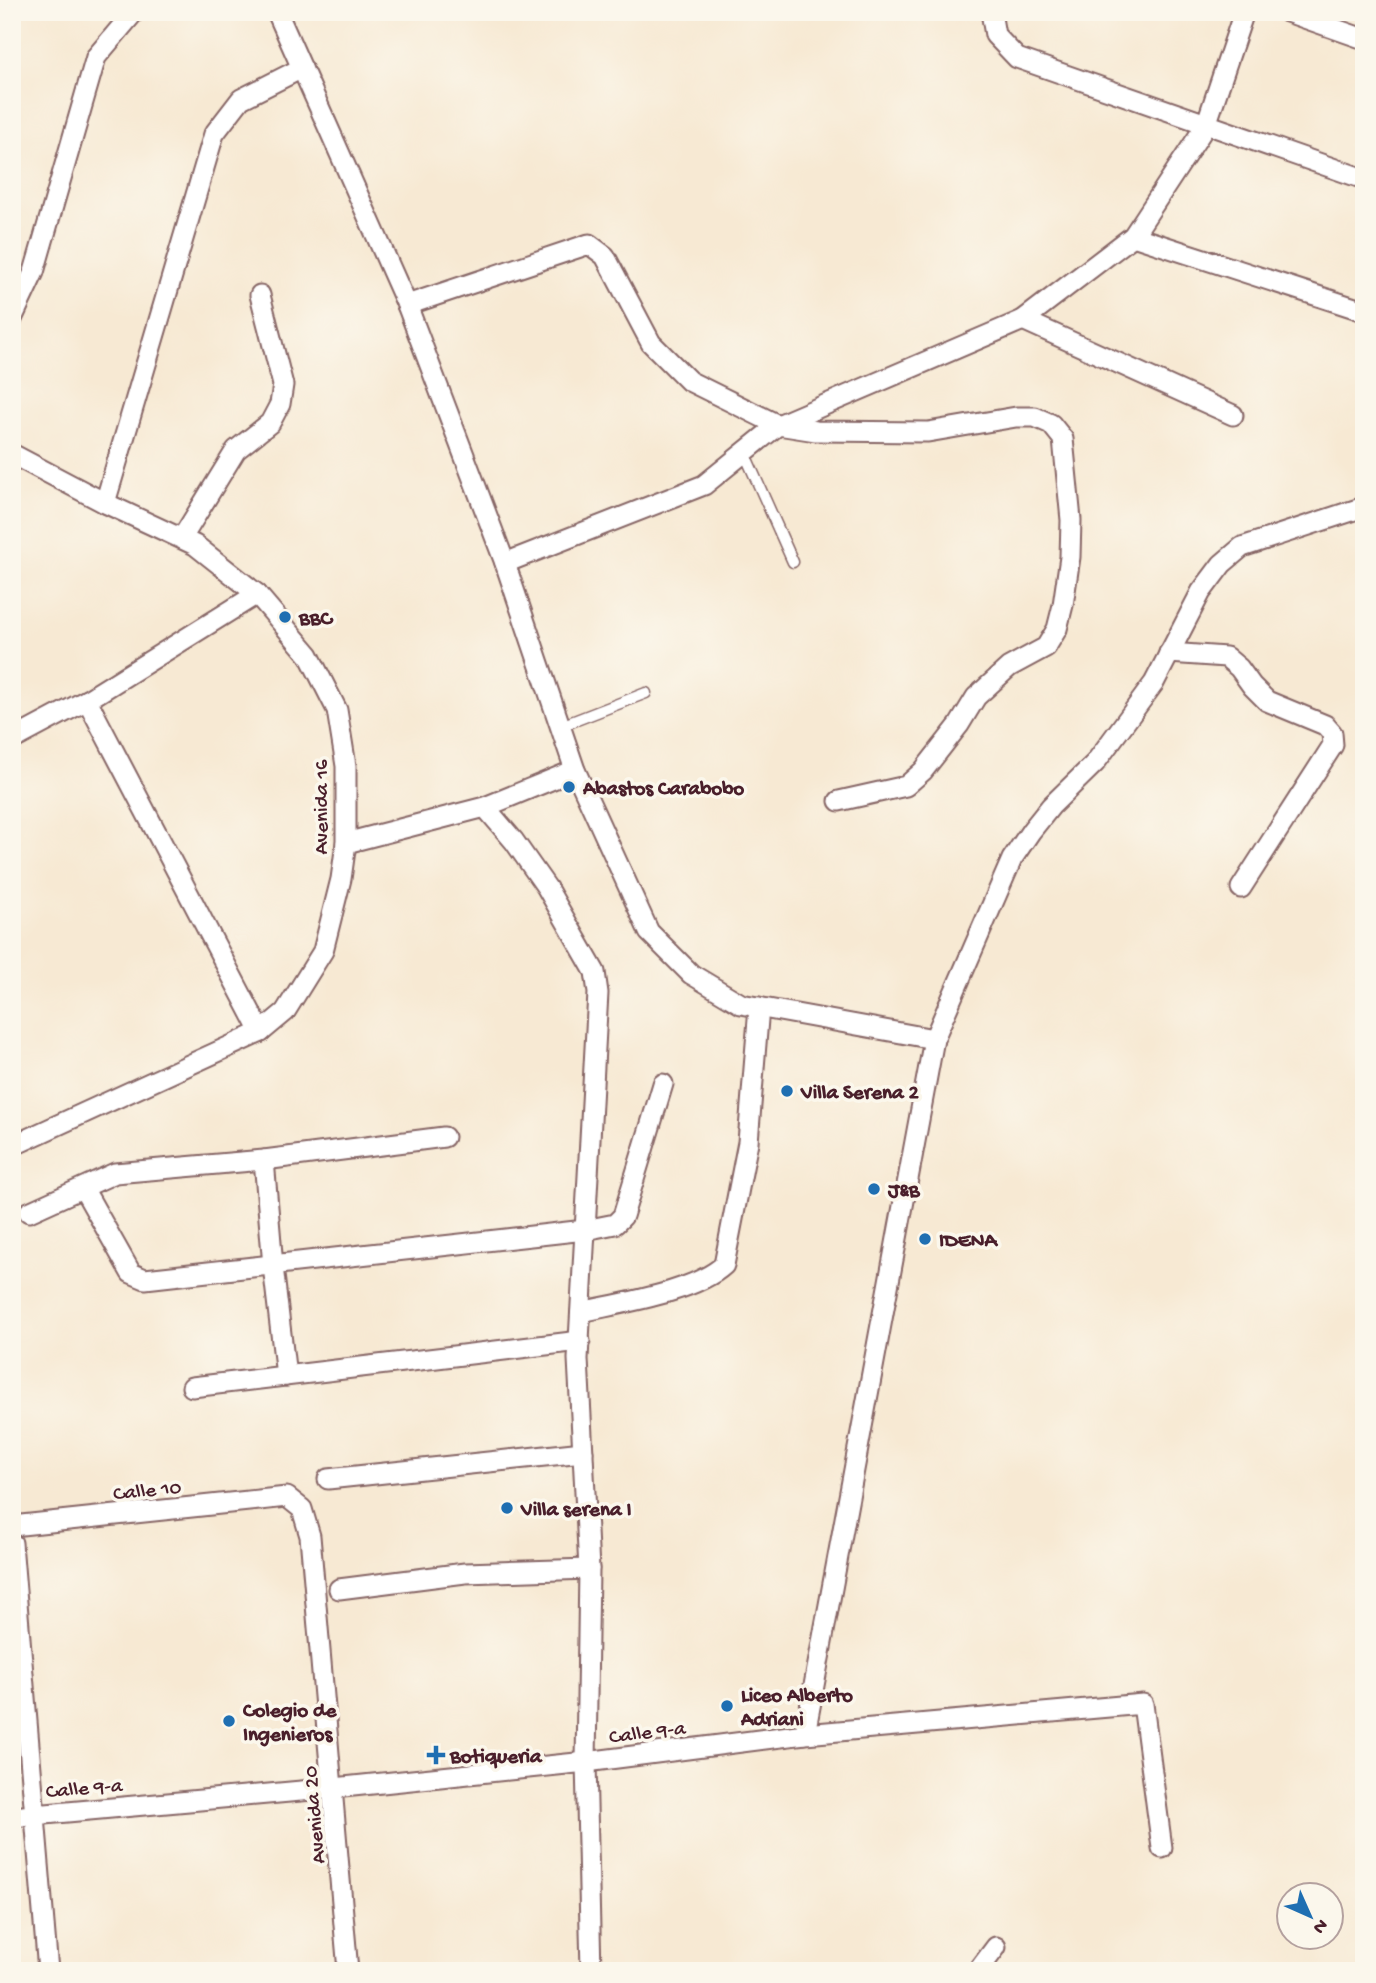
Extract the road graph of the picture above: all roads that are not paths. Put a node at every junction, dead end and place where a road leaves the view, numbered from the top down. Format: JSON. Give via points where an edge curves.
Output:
{"nodes":[{"id":1,"x":134,"y":12,"type":"edge"},
{"id":2,"x":277,"y":12,"type":"edge"},
{"id":3,"x":991,"y":12,"type":"edge"},
{"id":4,"x":1244,"y":12,"type":"edge"},
{"id":5,"x":1287,"y":12,"type":"edge"},
{"id":6,"x":1364,"y":39,"type":"edge"},
{"id":7,"x":302,"y":68,"type":"junction"},
{"id":8,"x":1206,"y":125,"type":"junction"},
{"id":9,"x":1364,"y":179,"type":"edge"},
{"id":10,"x":1133,"y":236,"type":"junction"},
{"id":11,"x":260,"y":295,"type":"dead end"},
{"id":12,"x":407,"y":305,"type":"junction"},
{"id":13,"x":1364,"y":311,"type":"edge"},
{"id":14,"x":12,"y":319,"type":"edge"},
{"id":15,"x":1023,"y":320,"type":"junction"},
{"id":16,"x":1233,"y":415,"type":"dead end"},
{"id":17,"x":778,"y":425,"type":"junction"},
{"id":18,"x":744,"y":451,"type":"junction"},
{"id":19,"x":12,"y":454,"type":"edge"},
{"id":20,"x":105,"y":503,"type":"junction"},
{"id":21,"x":1364,"y":507,"type":"edge"},
{"id":22,"x":182,"y":538,"type":"junction"},
{"id":23,"x":793,"y":562,"type":"dead end"},
{"id":24,"x":505,"y":563,"type":"junction"},
{"id":25,"x":257,"y":594,"type":"junction"},
{"id":26,"x":1169,"y":653,"type":"junction"},
{"id":27,"x":646,"y":693,"type":"dead end"},
{"id":28,"x":87,"y":700,"type":"junction"},
{"id":29,"x":561,"y":726,"type":"junction"},
{"id":30,"x":12,"y":740,"type":"edge"},
{"id":31,"x":575,"y":770,"type":"junction"},
{"id":32,"x":838,"y":801,"type":"dead end"},
{"id":33,"x":485,"y":807,"type":"junction"},
{"id":34,"x":346,"y":843,"type":"junction"},
{"id":35,"x":1241,"y":888,"type":"dead end"},
{"id":36,"x":759,"y":1007,"type":"junction"},
{"id":37,"x":261,"y":1032,"type":"junction"},
{"id":38,"x":934,"y":1039,"type":"junction"},
{"id":39,"x":663,"y":1084,"type":"dead end"},
{"id":40,"x":444,"y":1137,"type":"dead end"},
{"id":41,"x":12,"y":1146,"type":"edge"},
{"id":42,"x":264,"y":1160,"type":"junction"},
{"id":43,"x":83,"y":1188,"type":"junction"},
{"id":44,"x":29,"y":1212,"type":"dead end"},
{"id":45,"x":585,"y":1230,"type":"junction"},
{"id":46,"x":273,"y":1266,"type":"junction"},
{"id":47,"x":581,"y":1312,"type":"junction"},
{"id":48,"x":579,"y":1341,"type":"junction"},
{"id":49,"x":286,"y":1376,"type":"junction"},
{"id":50,"x":192,"y":1387,"type":"dead end"},
{"id":51,"x":583,"y":1452,"type":"junction"},
{"id":52,"x":328,"y":1479,"type":"dead end"},
{"id":53,"x":287,"y":1497,"type":"joint"},
{"id":54,"x":12,"y":1526,"type":"edge"},
{"id":55,"x":12,"y":1543,"type":"edge"},
{"id":56,"x":589,"y":1569,"type":"junction"},
{"id":57,"x":339,"y":1589,"type":"dead end"},
{"id":58,"x":805,"y":1734,"type":"junction"},
{"id":59,"x":586,"y":1762,"type":"junction"},
{"id":60,"x":334,"y":1788,"type":"junction"},
{"id":61,"x":34,"y":1815,"type":"junction"},
{"id":62,"x":12,"y":1817,"type":"edge"},
{"id":63,"x":1162,"y":1848,"type":"dead end"},
{"id":64,"x":996,"y":1947,"type":"dead end"},
{"id":65,"x":48,"y":1971,"type":"edge"},
{"id":66,"x":348,"y":1971,"type":"edge"},
{"id":67,"x":591,"y":1971,"type":"edge"},
{"id":68,"x":978,"y":1971,"type":"edge"}],
"edges":[{"from":1,"to":14,"type":"street","via":[[96,57],[34,272]]},
{"from":2,"to":7,"type":"street"},
{"from":3,"to":8,"type":"street","via":[[995,35],[1017,58]]},
{"from":4,"to":8,"type":"street"},
{"from":5,"to":6,"type":"street"},
{"from":7,"to":12,"type":"street"},
{"from":7,"to":20,"type":"street","via":[[241,99],[214,134]]},
{"from":8,"to":9,"type":"street"},
{"from":8,"to":10,"type":"street"},
{"from":10,"to":13,"type":"street"},
{"from":10,"to":15,"type":"street"},
{"from":11,"to":22,"type":"street","via":[[283,385],[280,404],[271,423],[236,450]]},
{"from":12,"to":17,"type":"street","via":[[589,244],[605,256],[651,344],[689,381]]},
{"from":12,"to":24,"type":"street"},
{"from":15,"to":16,"type":"street"},
{"from":15,"to":17,"type":"street"},
{"from":17,"to":18,"type":"street"},
{"from":17,"to":32,"type":"street","via":[[816,431],[928,432],[1035,416],[1051,424],[1063,439],[1070,557],[1057,629],[1046,647],[1009,667],[976,697],[923,771],[906,786]]},
{"from":18,"to":23,"type":"lane"},
{"from":18,"to":24,"type":"street","via":[[704,485]]},
{"from":19,"to":20,"type":"street","name":"Avenida 16"},
{"from":20,"to":22,"type":"street","name":"Avenida 16"},
{"from":21,"to":26,"type":"street","via":[[1242,547],[1200,592]]},
{"from":22,"to":25,"type":"street","name":"Avenida 16"},
{"from":24,"to":29,"type":"street"},
{"from":25,"to":28,"type":"street"},
{"from":25,"to":34,"type":"street","name":"Avenida 16","via":[[309,655],[337,710],[346,765]]},
{"from":26,"to":35,"type":"street","via":[[1226,657],[1267,701],[1325,725],[1332,733],[1333,744]]},
{"from":26,"to":38,"type":"street","via":[[1154,683],[1095,763],[1051,806],[1012,859]]},
{"from":27,"to":29,"type":"lane"},
{"from":28,"to":30,"type":"street"},
{"from":28,"to":37,"type":"street"},
{"from":29,"to":31,"type":"street"},
{"from":31,"to":33,"type":"street"},
{"from":31,"to":36,"type":"street","via":[[649,932],[691,974],[741,1004]]},
{"from":33,"to":34,"type":"street"},
{"from":33,"to":45,"type":"street","via":[[547,888],[595,972],[598,993]]},
{"from":34,"to":37,"type":"street","name":"Avenida 16","via":[[323,951],[285,1012]]},
{"from":36,"to":38,"type":"street"},
{"from":36,"to":47,"type":"street","via":[[748,1142],[724,1265],[690,1285]]},
{"from":37,"to":41,"type":"street","name":"Avenida 16"},
{"from":38,"to":58,"type":"street"},
{"from":39,"to":45,"type":"street","via":[[623,1216],[615,1224]]},
{"from":40,"to":42,"type":"street"},
{"from":42,"to":43,"type":"street","via":[[114,1173]]},
{"from":42,"to":46,"type":"street"},
{"from":43,"to":44,"type":"street"},
{"from":43,"to":46,"type":"street","via":[[131,1273],[145,1279]]},
{"from":45,"to":46,"type":"street"},
{"from":45,"to":47,"type":"street"},
{"from":46,"to":49,"type":"street"},
{"from":47,"to":48,"type":"street"},
{"from":48,"to":49,"type":"street"},
{"from":48,"to":51,"type":"street"},
{"from":49,"to":50,"type":"street"},
{"from":51,"to":52,"type":"street"},
{"from":51,"to":56,"type":"street"},
{"from":53,"to":54,"type":"street","name":"Calle 10"},
{"from":53,"to":60,"type":"street","name":"Avenida 20","via":[[302,1509],[310,1536]]},
{"from":55,"to":61,"type":"street"},
{"from":56,"to":57,"type":"street","via":[[465,1573]]},
{"from":56,"to":59,"type":"street"},
{"from":58,"to":59,"type":"street","name":"Calle 9-a"},
{"from":58,"to":63,"type":"street","name":"Calle 9-a","via":[[1143,1704]]},
{"from":59,"to":60,"type":"street","name":"Calle 9-a"},
{"from":59,"to":67,"type":"street"},
{"from":60,"to":61,"type":"street","name":"Calle 9-a"},
{"from":60,"to":66,"type":"street","name":"Avenida 20"},
{"from":61,"to":62,"type":"street","name":"Calle 9-a"},
{"from":61,"to":65,"type":"street"},
{"from":64,"to":68,"type":"street"}]}
